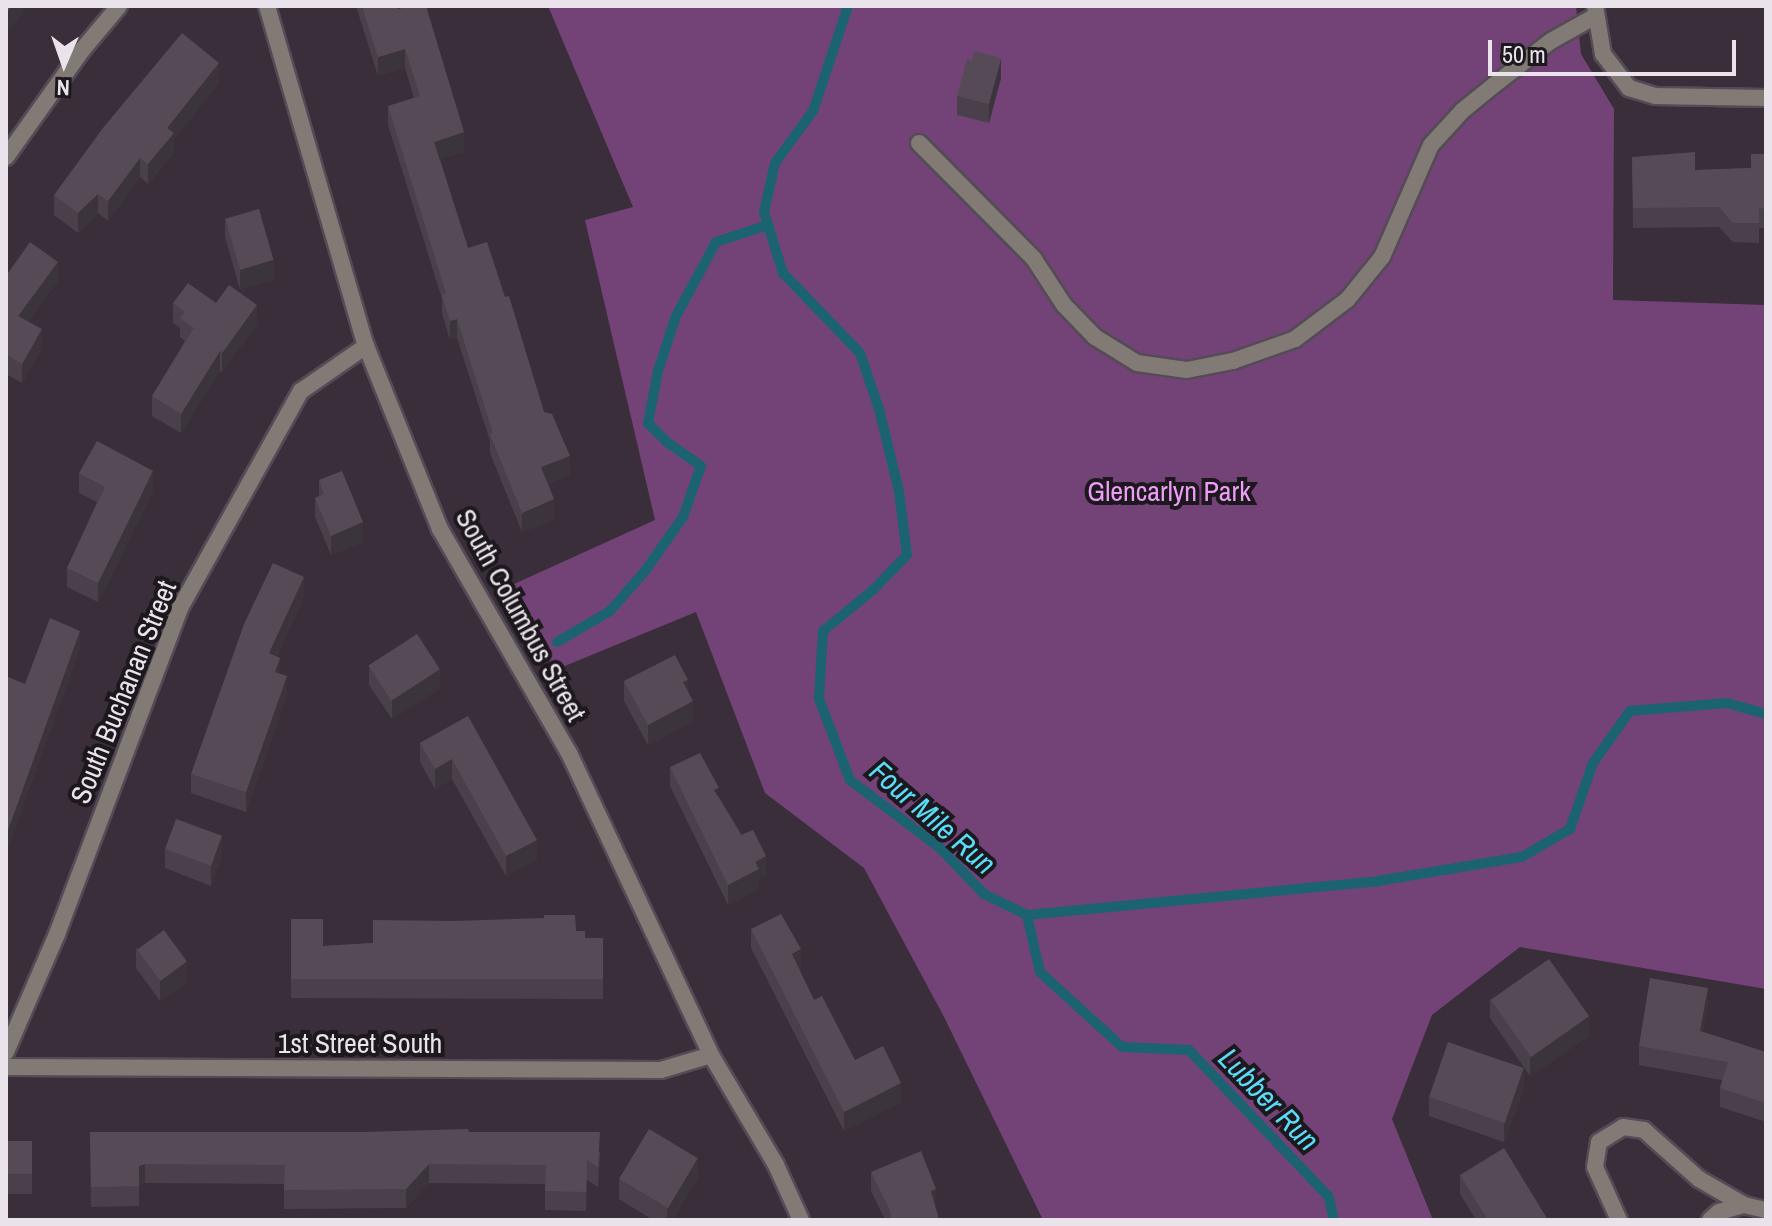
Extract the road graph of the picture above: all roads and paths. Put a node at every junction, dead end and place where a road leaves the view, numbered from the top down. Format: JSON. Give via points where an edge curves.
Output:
{"nodes":[{"id":1,"x":119,"y":6,"type":"edge"},
{"id":2,"x":267,"y":6,"type":"edge"},
{"id":3,"x":1594,"y":12,"type":"edge"},
{"id":4,"x":1766,"y":98,"type":"edge"},
{"id":5,"x":919,"y":143,"type":"dead end"},
{"id":6,"x":6,"y":157,"type":"edge"},
{"id":7,"x":366,"y":346,"type":"junction"},
{"id":8,"x":6,"y":1052,"type":"edge"},
{"id":9,"x":711,"y":1055,"type":"junction"},
{"id":10,"x":6,"y":1067,"type":"edge"},
{"id":11,"x":1744,"y":1205,"type":"junction"},
{"id":12,"x":1766,"y":1210,"type":"edge"},
{"id":13,"x":801,"y":1220,"type":"edge"},
{"id":14,"x":1619,"y":1220,"type":"edge"},
{"id":15,"x":1710,"y":1220,"type":"edge"}],
"edges":[{"from":1,"to":6,"type":"street"},
{"from":2,"to":7,"type":"street","name":"South Columbus Street"},
{"from":3,"to":4,"type":"street","via":[[1603,54],[1629,88],[1655,96]]},
{"from":3,"to":5,"type":"street","via":[[1462,111],[1431,145],[1382,257],[1347,300],[1295,339],[1233,361],[1187,370],[1137,363],[1095,337],[1064,305],[1034,259]]},
{"from":7,"to":8,"type":"street","name":"South Buchanan Street","via":[[301,391],[180,608],[57,934]]},
{"from":7,"to":9,"type":"street","name":"South Columbus Street","via":[[440,529],[569,753]]},
{"from":9,"to":10,"type":"street","name":"1st Street South","via":[[661,1070]]},
{"from":9,"to":13,"type":"street","name":"South Columbus Street","via":[[776,1165]]},
{"from":11,"to":12,"type":"street"},
{"from":11,"to":14,"type":"street","via":[[1699,1179],[1644,1130],[1623,1127],[1599,1142],[1595,1167]]},
{"from":11,"to":15,"type":"street"}]}
